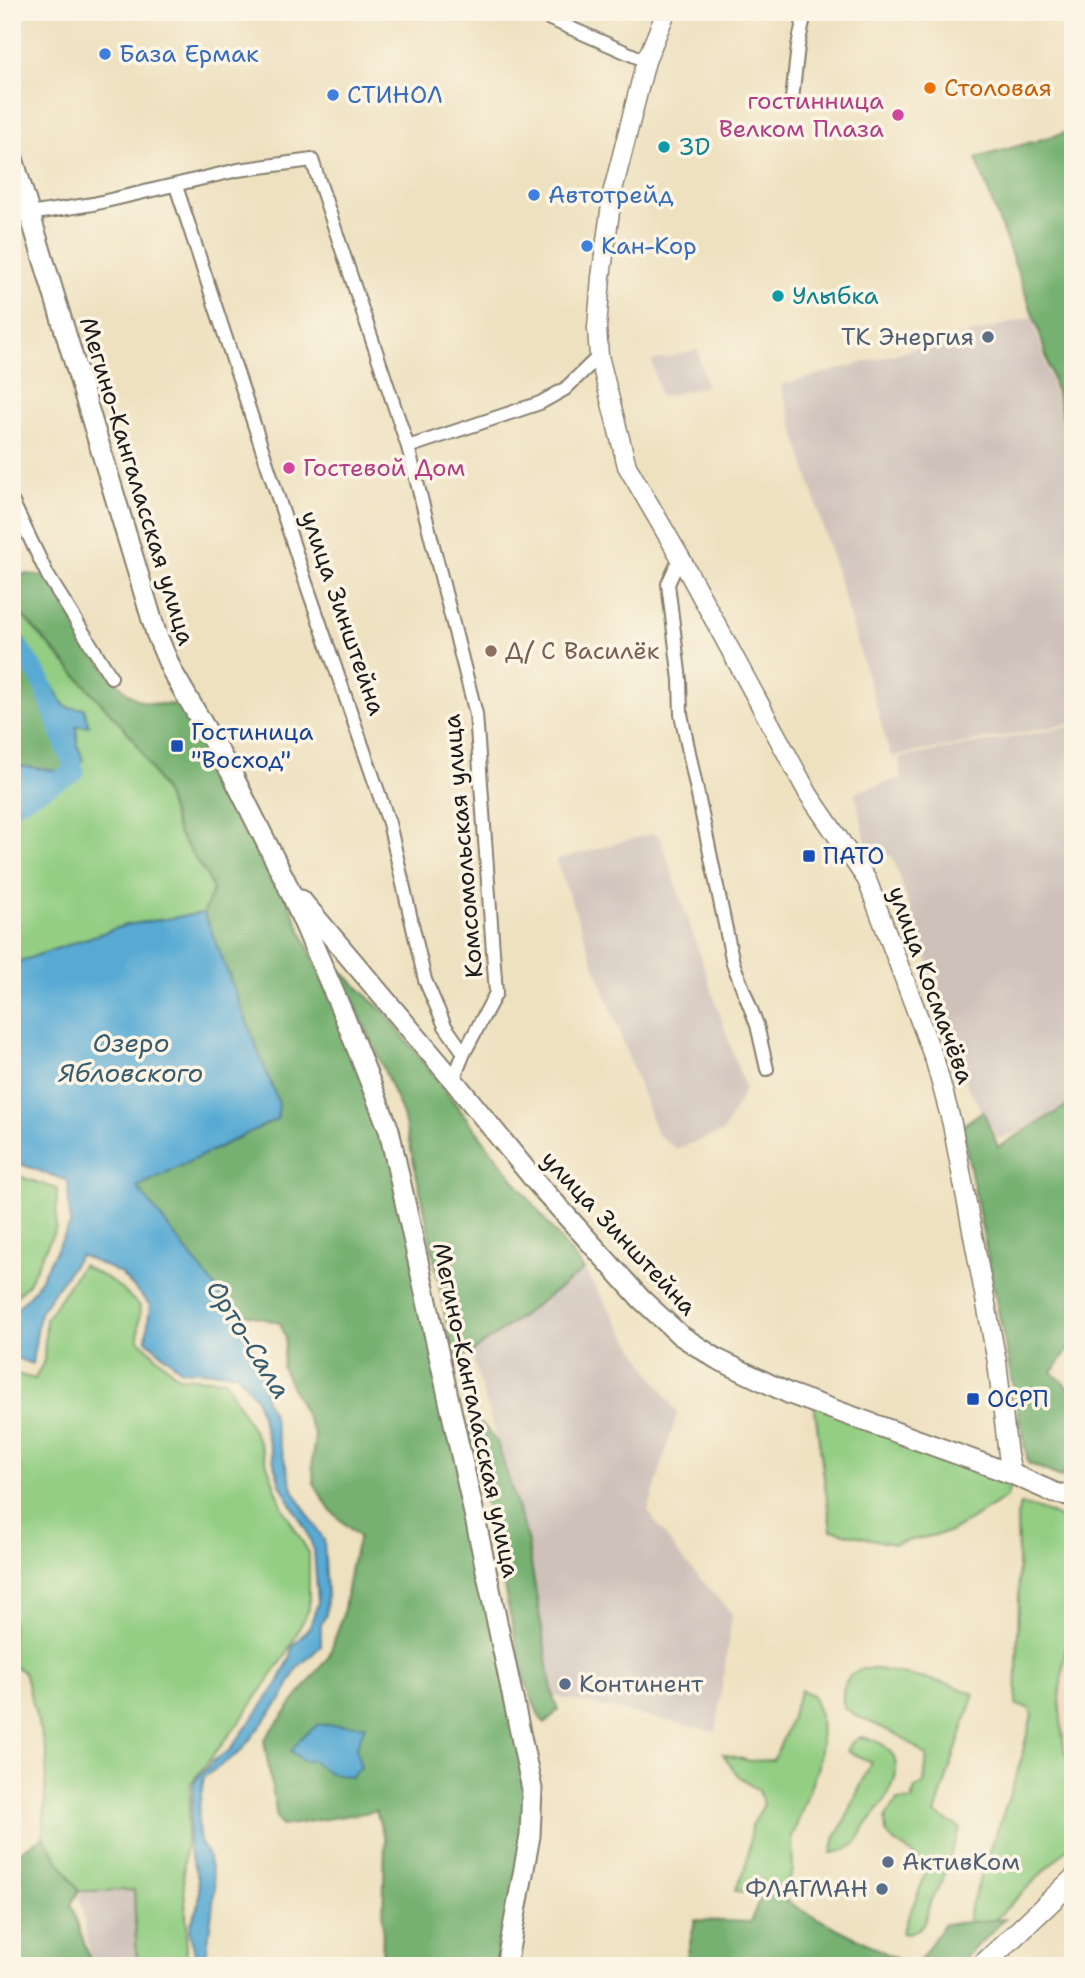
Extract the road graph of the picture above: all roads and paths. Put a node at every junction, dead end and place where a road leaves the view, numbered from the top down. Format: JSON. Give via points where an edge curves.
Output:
{"nodes":[{"id":1,"x":534,"y":12,"type":"edge"},
{"id":2,"x":666,"y":12,"type":"edge"},
{"id":3,"x":805,"y":12,"type":"edge"},
{"id":4,"x":646,"y":61,"type":"junction"},
{"id":5,"x":792,"y":99,"type":"dead end"},
{"id":6,"x":12,"y":155,"type":"edge"},
{"id":7,"x":176,"y":186,"type":"junction"},
{"id":8,"x":29,"y":214,"type":"junction"},
{"id":9,"x":598,"y":356,"type":"junction"},
{"id":10,"x":408,"y":447,"type":"junction"},
{"id":11,"x":12,"y":502,"type":"edge"},
{"id":12,"x":680,"y":558,"type":"junction"},
{"id":13,"x":111,"y":677,"type":"dead end"},
{"id":14,"x":286,"y":882,"type":"junction"},
{"id":15,"x":464,"y":1054,"type":"junction"},
{"id":16,"x":767,"y":1069,"type":"dead end"},
{"id":17,"x":453,"y":1080,"type":"junction"},
{"id":18,"x":1012,"y":1474,"type":"junction"},
{"id":19,"x":1073,"y":1496,"type":"edge"},
{"id":20,"x":1073,"y":1880,"type":"edge"},
{"id":21,"x":506,"y":1966,"type":"edge"},
{"id":22,"x":982,"y":1966,"type":"edge"}],
"edges":[{"from":1,"to":4,"type":"street"},
{"from":2,"to":4,"type":"main road","name":"улица Космачёва"},
{"from":3,"to":5,"type":"street"},
{"from":4,"to":9,"type":"main road","name":"улица Космачёва","via":[[613,190],[601,276]]},
{"from":6,"to":8,"type":"main road","name":"Мегино-Кангаласская улица"},
{"from":7,"to":8,"type":"street"},
{"from":7,"to":10,"type":"street","name":"Комсомольская улица","via":[[238,170],[312,160]]},
{"from":7,"to":15,"type":"street","name":"улица Зинштейна","via":[[389,824],[425,980],[445,1026]]},
{"from":8,"to":14,"type":"main road","name":"Мегино-Кангаласская улица","via":[[156,633]]},
{"from":9,"to":10,"type":"street","via":[[565,389],[540,403]]},
{"from":9,"to":12,"type":"main road","name":"улица Космачёва","via":[[627,466]]},
{"from":10,"to":15,"type":"street","name":"Комсомольская улица","via":[[476,714],[496,993]]},
{"from":11,"to":13,"type":"street","via":[[48,576]]},
{"from":12,"to":16,"type":"street","via":[[668,584],[681,714],[733,962],[757,1025]]},
{"from":12,"to":18,"type":"main road","name":"улица Космачёва","via":[[809,794],[867,880],[935,1061],[952,1124],[995,1350]]},
{"from":14,"to":17,"type":"main road","name":"Мегино-Кангаласская улица"},
{"from":14,"to":21,"type":"main road","name":"Мегино-Кангаласская улица","via":[[389,1130],[526,1755],[532,1789],[530,1836]]},
{"from":15,"to":17,"type":"street","name":"Комсомольская улица"},
{"from":17,"to":18,"type":"main road","name":"улица Зинштейна","via":[[544,1192],[680,1335],[717,1359],[790,1394]]},
{"from":18,"to":19,"type":"main road","name":"улица Зинштейна"},
{"from":20,"to":22,"type":"highway"}]}
